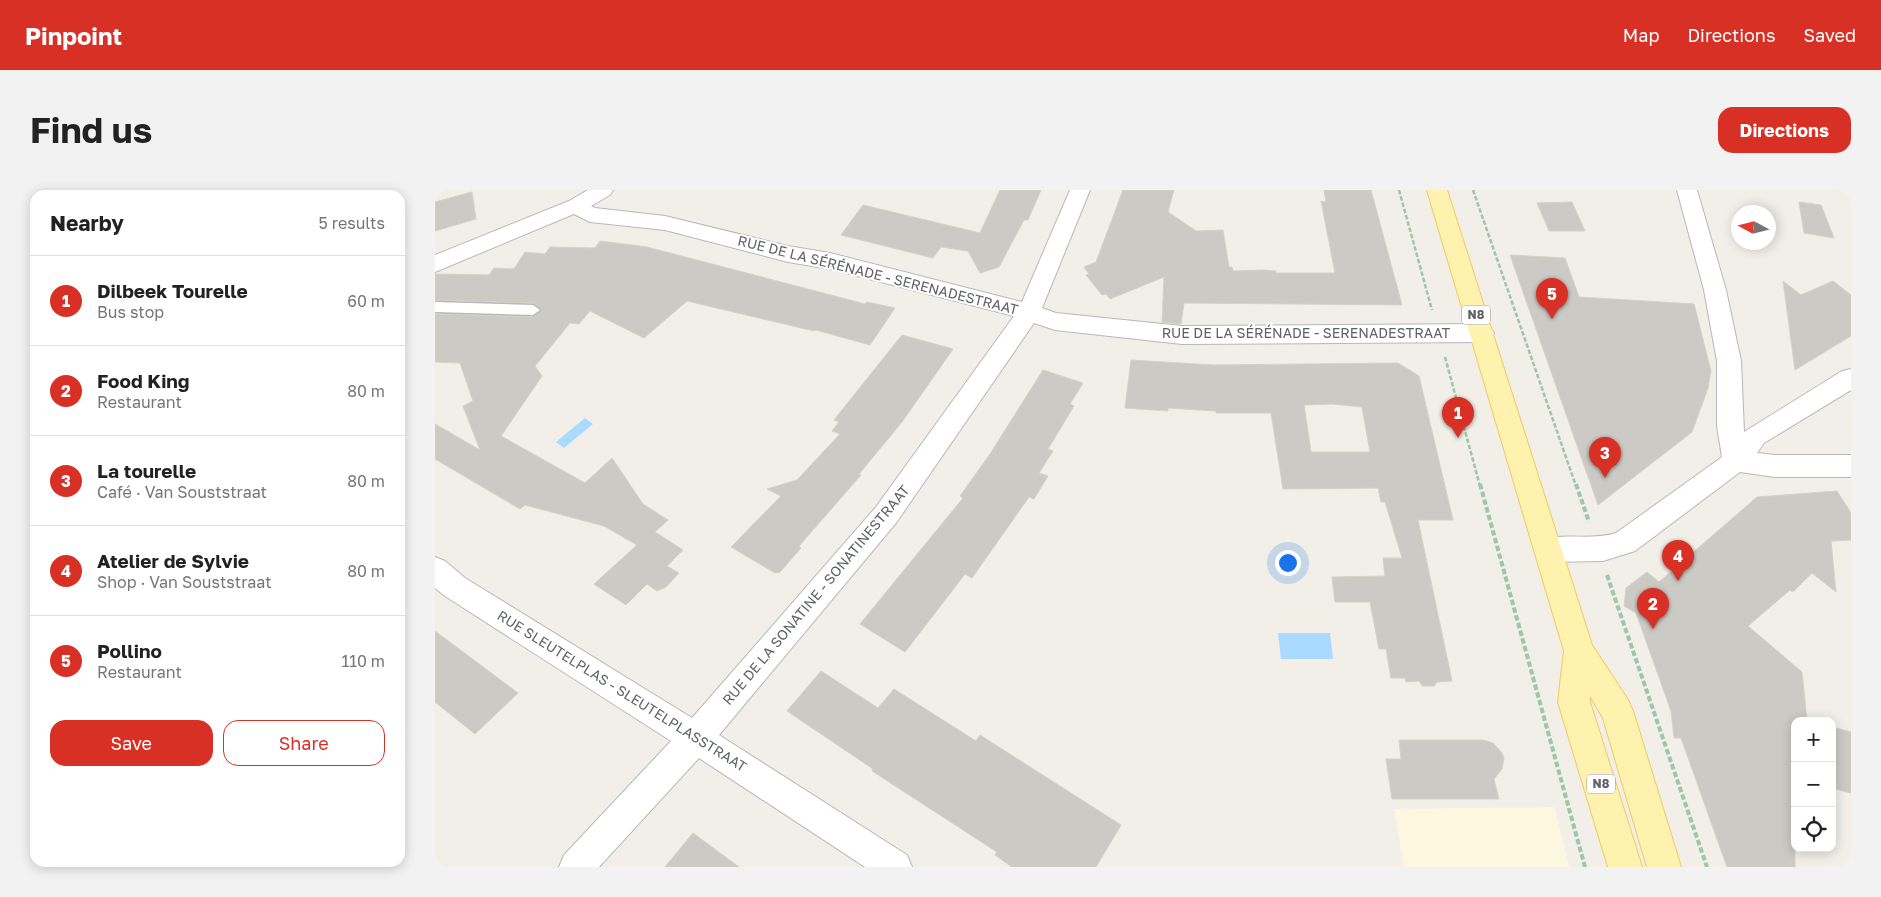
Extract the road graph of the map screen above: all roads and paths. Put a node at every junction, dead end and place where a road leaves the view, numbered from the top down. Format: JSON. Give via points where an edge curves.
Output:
{"nodes":[{"id":1,"x":603,"y":190,"type":"edge"},
{"id":2,"x":1080,"y":190,"type":"edge"},
{"id":3,"x":1399,"y":190,"type":"edge"},
{"id":4,"x":1437,"y":190,"type":"edge"},
{"id":5,"x":1473,"y":190,"type":"edge"},
{"id":6,"x":1687,"y":190,"type":"edge"},
{"id":7,"x":576,"y":206,"type":"junction"},
{"id":8,"x":435,"y":264,"type":"edge"},
{"id":9,"x":435,"y":307,"type":"edge"},
{"id":10,"x":533,"y":310,"type":"dead end"},
{"id":11,"x":1029,"y":313,"type":"junction"},
{"id":12,"x":1439,"y":333,"type":"junction"},
{"id":13,"x":1481,"y":333,"type":"junction"},
{"id":14,"x":1851,"y":378,"type":"edge"},
{"id":15,"x":1736,"y":461,"type":"junction"},
{"id":16,"x":1851,"y":466,"type":"edge"},
{"id":17,"x":1599,"y":549,"type":"junction"},
{"id":18,"x":1548,"y":550,"type":"junction"},
{"id":19,"x":435,"y":570,"type":"edge"},
{"id":20,"x":1579,"y":651,"type":"junction"},
{"id":21,"x":695,"y":738,"type":"junction"},
{"id":22,"x":576,"y":867,"type":"edge"},
{"id":23,"x":895,"y":867,"type":"edge"},
{"id":24,"x":1585,"y":867,"type":"edge"},
{"id":25,"x":1625,"y":867,"type":"edge"},
{"id":26,"x":1664,"y":867,"type":"edge"},
{"id":27,"x":1707,"y":867,"type":"edge"}],
"edges":[{"from":1,"to":7,"type":"street"},
{"from":2,"to":11,"type":"street","name":"RUE DE LA SONATINE - SONATINESTRAAT"},
{"from":3,"to":12,"type":"path"},
{"from":4,"to":13,"type":"main road","number":"N8"},
{"from":5,"to":17,"type":"path"},
{"from":6,"to":15,"type":"street","via":[[1715,290],[1729,361],[1730,426]]},
{"from":7,"to":8,"type":"street"},
{"from":7,"to":11,"type":"street","name":"RUE DE LA SÉRÉNADE - SERENADESTRAAT","via":[[591,215],[665,223],[788,254],[830,261]]},
{"from":9,"to":10,"type":"lane"},
{"from":11,"to":12,"type":"street","name":"RUE DE LA SÉRÉNADE - SERENADESTRAAT","via":[[1055,321],[1182,335]]},
{"from":11,"to":21,"type":"street","name":"RUE DE LA SONATINE - SONATINESTRAAT","via":[[886,515]]},
{"from":12,"to":13,"type":"street","name":"RUE DE LA SÉRÉNADE - SERENADESTRAAT"},
{"from":12,"to":24,"type":"path"},
{"from":13,"to":18,"type":"main road","number":"N8"},
{"from":14,"to":15,"type":"street","via":[[1755,436]]},
{"from":15,"to":16,"type":"street","via":[[1775,466]]},
{"from":15,"to":17,"type":"street","via":[[1625,542]]},
{"from":17,"to":18,"type":"street"},
{"from":17,"to":27,"type":"path"},
{"from":18,"to":20,"type":"main road","number":"N8"},
{"from":19,"to":21,"type":"street","name":"RUE SLEUTELPLAS - SLEUTELPLASSTRAAT","via":[[455,587]]},
{"from":20,"to":25,"type":"main road","number":"N8","via":[[1573,702]]},
{"from":20,"to":26,"type":"main road","number":"N8","via":[[1617,711]]},
{"from":21,"to":22,"type":"street","name":"RUE DE LA SONATINE - SONATINESTRAAT"},
{"from":21,"to":23,"type":"street","name":"RUE SLEUTELPLAS - SLEUTELPLASSTRAAT"}]}
